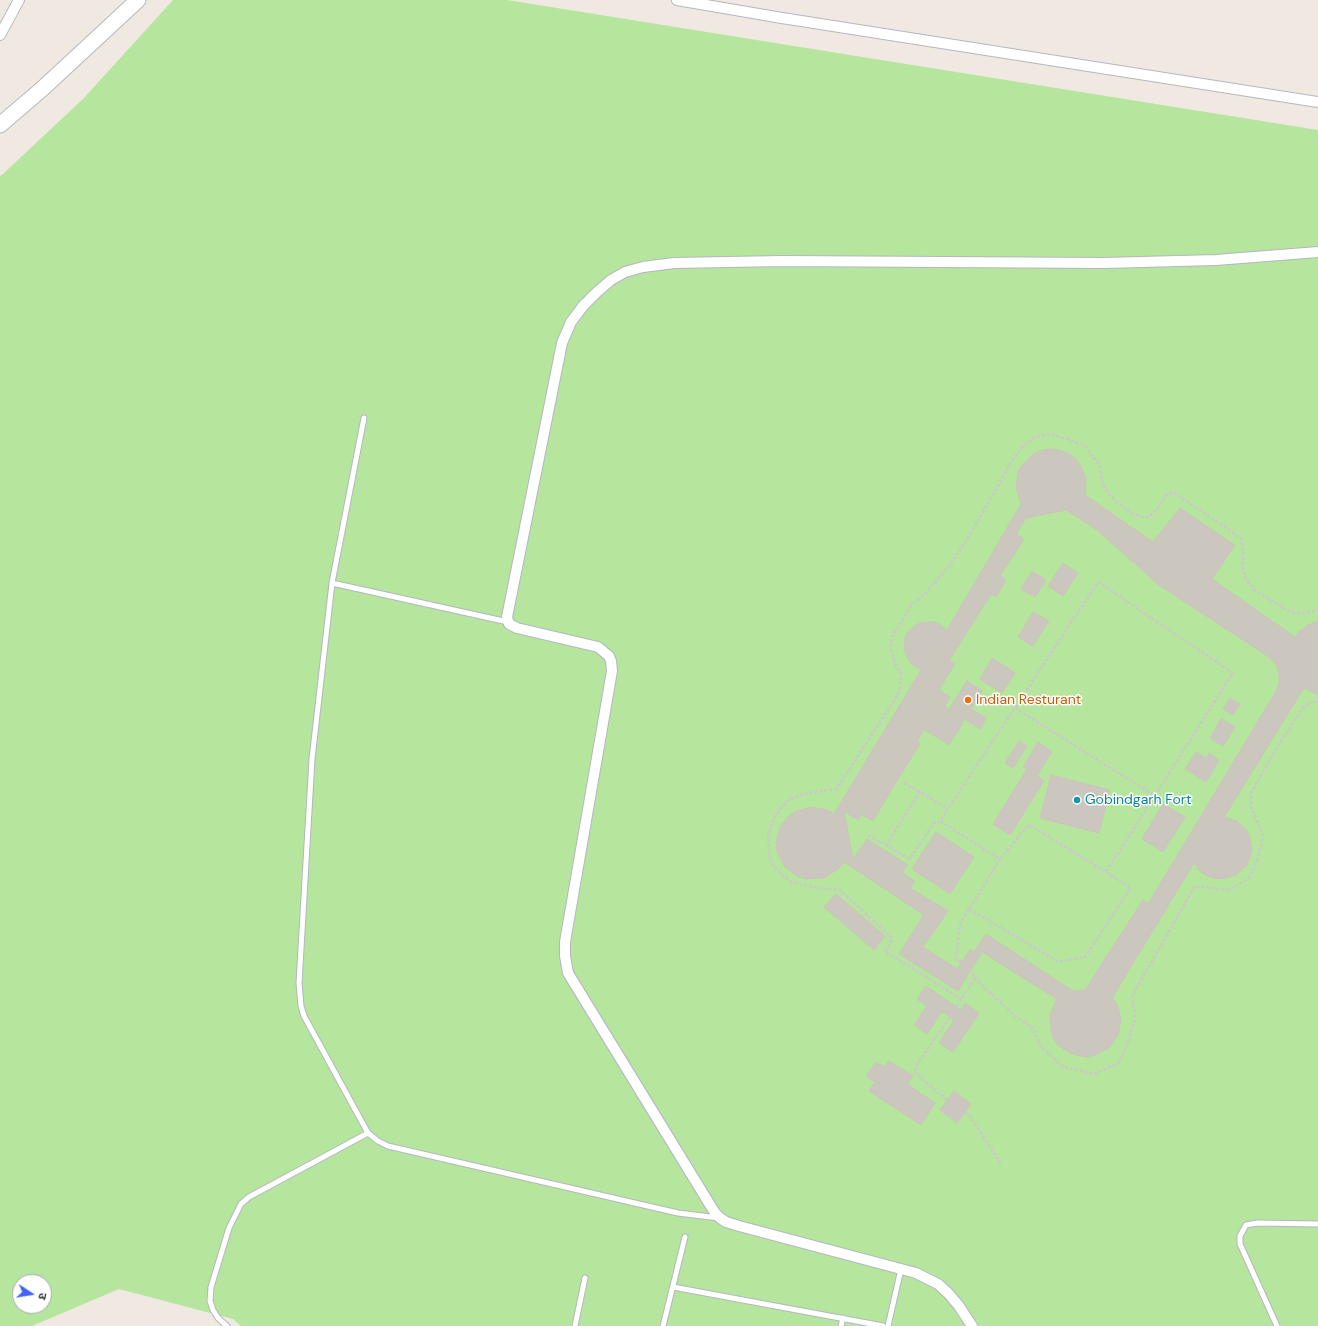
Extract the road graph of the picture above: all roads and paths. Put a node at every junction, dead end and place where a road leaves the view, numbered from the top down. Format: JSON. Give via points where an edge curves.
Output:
{"nodes":[{"id":1,"x":19,"y":0,"type":"edge"},
{"id":2,"x":138,"y":0,"type":"edge"},
{"id":3,"x":677,"y":0,"type":"edge"},
{"id":4,"x":0,"y":35,"type":"edge"},
{"id":5,"x":1318,"y":102,"type":"edge"},
{"id":6,"x":0,"y":125,"type":"edge"},
{"id":7,"x":1318,"y":252,"type":"edge"},
{"id":8,"x":364,"y":418,"type":"dead end"},
{"id":9,"x":332,"y":583,"type":"junction"},
{"id":10,"x":1318,"y":611,"type":"edge"},
{"id":11,"x":508,"y":622,"type":"junction"},
{"id":12,"x":1318,"y":702,"type":"edge"},
{"id":13,"x":1015,"y":708,"type":"junction"},
{"id":14,"x":904,"y":783,"type":"dead end"},
{"id":15,"x":920,"y":792,"type":"junction"},
{"id":16,"x":1155,"y":796,"type":"junction"},
{"id":17,"x":948,"y":809,"type":"junction"},
{"id":18,"x":940,"y":821,"type":"junction"},
{"id":19,"x":868,"y":835,"type":"dead end"},
{"id":20,"x":886,"y":846,"type":"junction"},
{"id":21,"x":1000,"y":859,"type":"junction"},
{"id":22,"x":1106,"y":872,"type":"junction"},
{"id":23,"x":969,"y":909,"type":"junction"},
{"id":24,"x":962,"y":962,"type":"dead end"},
{"id":25,"x":971,"y":968,"type":"dead end"},
{"id":26,"x":975,"y":978,"type":"junction"},
{"id":27,"x":962,"y":999,"type":"junction"},
{"id":28,"x":957,"y":1006,"type":"dead end"},
{"id":29,"x":950,"y":1017,"type":"dead end"},
{"id":30,"x":947,"y":1100,"type":"dead end"},
{"id":31,"x":965,"y":1112,"type":"dead end"},
{"id":32,"x":368,"y":1133,"type":"junction"},
{"id":33,"x":1001,"y":1164,"type":"dead end"},
{"id":34,"x":720,"y":1218,"type":"junction"},
{"id":35,"x":1318,"y":1224,"type":"edge"},
{"id":36,"x":685,"y":1237,"type":"dead end"},
{"id":37,"x":901,"y":1269,"type":"junction"},
{"id":38,"x":585,"y":1278,"type":"dead end"},
{"id":39,"x":673,"y":1287,"type":"junction"},
{"id":40,"x":843,"y":1318,"type":"junction"},
{"id":41,"x":227,"y":1326,"type":"edge"},
{"id":42,"x":575,"y":1326,"type":"edge"},
{"id":43,"x":663,"y":1326,"type":"edge"},
{"id":44,"x":841,"y":1326,"type":"edge"},
{"id":45,"x":883,"y":1326,"type":"edge"},
{"id":46,"x":888,"y":1326,"type":"edge"},
{"id":47,"x":972,"y":1326,"type":"edge"},
{"id":48,"x":1277,"y":1326,"type":"edge"}],
"edges":[{"from":1,"to":4,"type":"street"},
{"from":2,"to":6,"type":"main road"},
{"from":3,"to":5,"type":"street"},
{"from":7,"to":11,"type":"street","via":[[1216,260],[1104,263],[674,263],[625,272],[611,280],[583,306],[571,322],[562,343],[507,613]]},
{"from":8,"to":9,"type":"lane"},
{"from":9,"to":11,"type":"lane"},
{"from":9,"to":32,"type":"lane","via":[[312,759],[299,997],[304,1016]]},
{"from":10,"to":27,"type":"path","via":[[1291,612],[1254,590],[1246,579],[1243,568],[1241,538],[1173,492],[1166,496],[1148,517],[1140,517],[1128,511],[1109,494],[1104,485],[1100,466],[1085,446],[1052,434],[1035,437],[1022,448],[952,562],[911,606],[893,635],[890,648],[901,673],[900,691],[840,784],[835,789],[803,794],[787,801],[775,816],[768,835],[769,854],[773,865],[781,874],[801,884],[840,890],[893,939],[885,951]]},
{"from":11,"to":34,"type":"street","via":[[517,628],[598,647],[612,661],[564,956],[572,980]]},
{"from":12,"to":26,"type":"path","via":[[1304,706],[1251,793],[1251,807],[1263,836],[1258,862],[1249,878],[1229,890],[1195,886],[1132,996],[1135,1017],[1128,1044],[1118,1063],[1095,1074],[1063,1067],[1041,1047],[1034,1028],[1015,1016]]},
{"from":13,"to":16,"type":"path"},
{"from":13,"to":16,"type":"path","via":[[1098,582],[1233,673]]},
{"from":13,"to":17,"type":"path"},
{"from":14,"to":15,"type":"path"},
{"from":15,"to":17,"type":"path"},
{"from":15,"to":20,"type":"path"},
{"from":16,"to":22,"type":"path"},
{"from":17,"to":18,"type":"path"},
{"from":18,"to":20,"type":"path","via":[[933,824],[910,859]]},
{"from":18,"to":21,"type":"path"},
{"from":19,"to":20,"type":"path"},
{"from":21,"to":22,"type":"path","via":[[1029,825]]},
{"from":21,"to":23,"type":"path"},
{"from":22,"to":23,"type":"path","via":[[1132,888],[1085,957],[1059,962]]},
{"from":23,"to":24,"type":"path","via":[[960,924],[956,959]]},
{"from":25,"to":26,"type":"path"},
{"from":26,"to":27,"type":"path"},
{"from":27,"to":28,"type":"path"},
{"from":29,"to":30,"type":"path","via":[[914,1072]]},
{"from":31,"to":33,"type":"path"},
{"from":32,"to":34,"type":"lane","via":[[388,1146],[678,1213]]},
{"from":32,"to":41,"type":"lane","via":[[241,1204],[229,1228],[211,1287],[210,1300],[213,1310]]},
{"from":34,"to":37,"type":"street","via":[[739,1226]]},
{"from":35,"to":48,"type":"lane","via":[[1257,1223],[1246,1225],[1240,1236],[1240,1244]]},
{"from":36,"to":39,"type":"lane"},
{"from":37,"to":46,"type":"lane"},
{"from":37,"to":47,"type":"street","via":[[938,1284],[959,1306]]},
{"from":38,"to":42,"type":"lane"},
{"from":39,"to":40,"type":"lane"},
{"from":39,"to":43,"type":"lane"},
{"from":40,"to":44,"type":"lane"},
{"from":40,"to":45,"type":"lane"}]}
